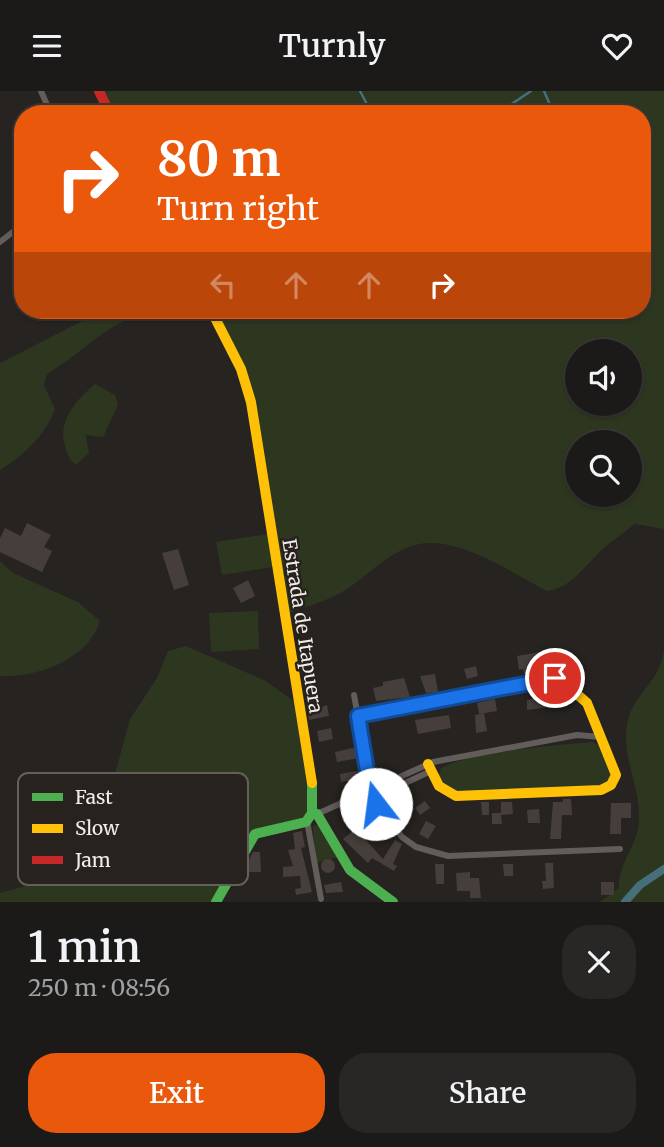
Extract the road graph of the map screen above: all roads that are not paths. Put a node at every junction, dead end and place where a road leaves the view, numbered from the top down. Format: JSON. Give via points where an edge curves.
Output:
{"nodes":[{"id":1,"x":14,"y":231,"type":"edge"},
{"id":2,"x":0,"y":242,"type":"edge"},
{"id":3,"x":216,"y":319,"type":"edge"},
{"id":4,"x":354,"y":695,"type":"dead end"},
{"id":5,"x":358,"y":716,"type":"junction"},
{"id":6,"x":601,"y":737,"type":"junction"},
{"id":7,"x":430,"y":768,"type":"junction"},
{"id":8,"x":370,"y":789,"type":"junction"},
{"id":9,"x":373,"y":798,"type":"junction"},
{"id":10,"x":312,"y":816,"type":"junction"},
{"id":11,"x":248,"y":846,"type":"edge"},
{"id":12,"x":620,"y":849,"type":"dead end"},
{"id":13,"x":226,"y":885,"type":"edge"},
{"id":14,"x":321,"y":899,"type":"dead end"},
{"id":15,"x":216,"y":902,"type":"edge"},
{"id":16,"x":393,"y":902,"type":"edge"}],
"edges":[{"from":1,"to":2,"type":"street"},
{"from":3,"to":10,"type":"street","name":"Estrada de Itapuera","via":[[241,369],[251,402],[313,784]]},
{"from":4,"to":5,"type":"street"},
{"from":5,"to":6,"type":"street","via":[[560,679],[584,698]]},
{"from":5,"to":8,"type":"street"},
{"from":6,"to":7,"type":"street","via":[[577,736]]},
{"from":6,"to":7,"type":"street","via":[[615,775],[611,785],[601,790],[456,796],[443,789]]},
{"from":7,"to":8,"type":"street"},
{"from":7,"to":9,"type":"street"},
{"from":8,"to":9,"type":"street"},
{"from":8,"to":10,"type":"street"},
{"from":9,"to":12,"type":"street","via":[[402,837],[435,855]]},
{"from":10,"to":11,"type":"street","via":[[255,834]]},
{"from":10,"to":14,"type":"street"},
{"from":10,"to":16,"type":"street","via":[[351,870]]},
{"from":13,"to":15,"type":"street"}]}
